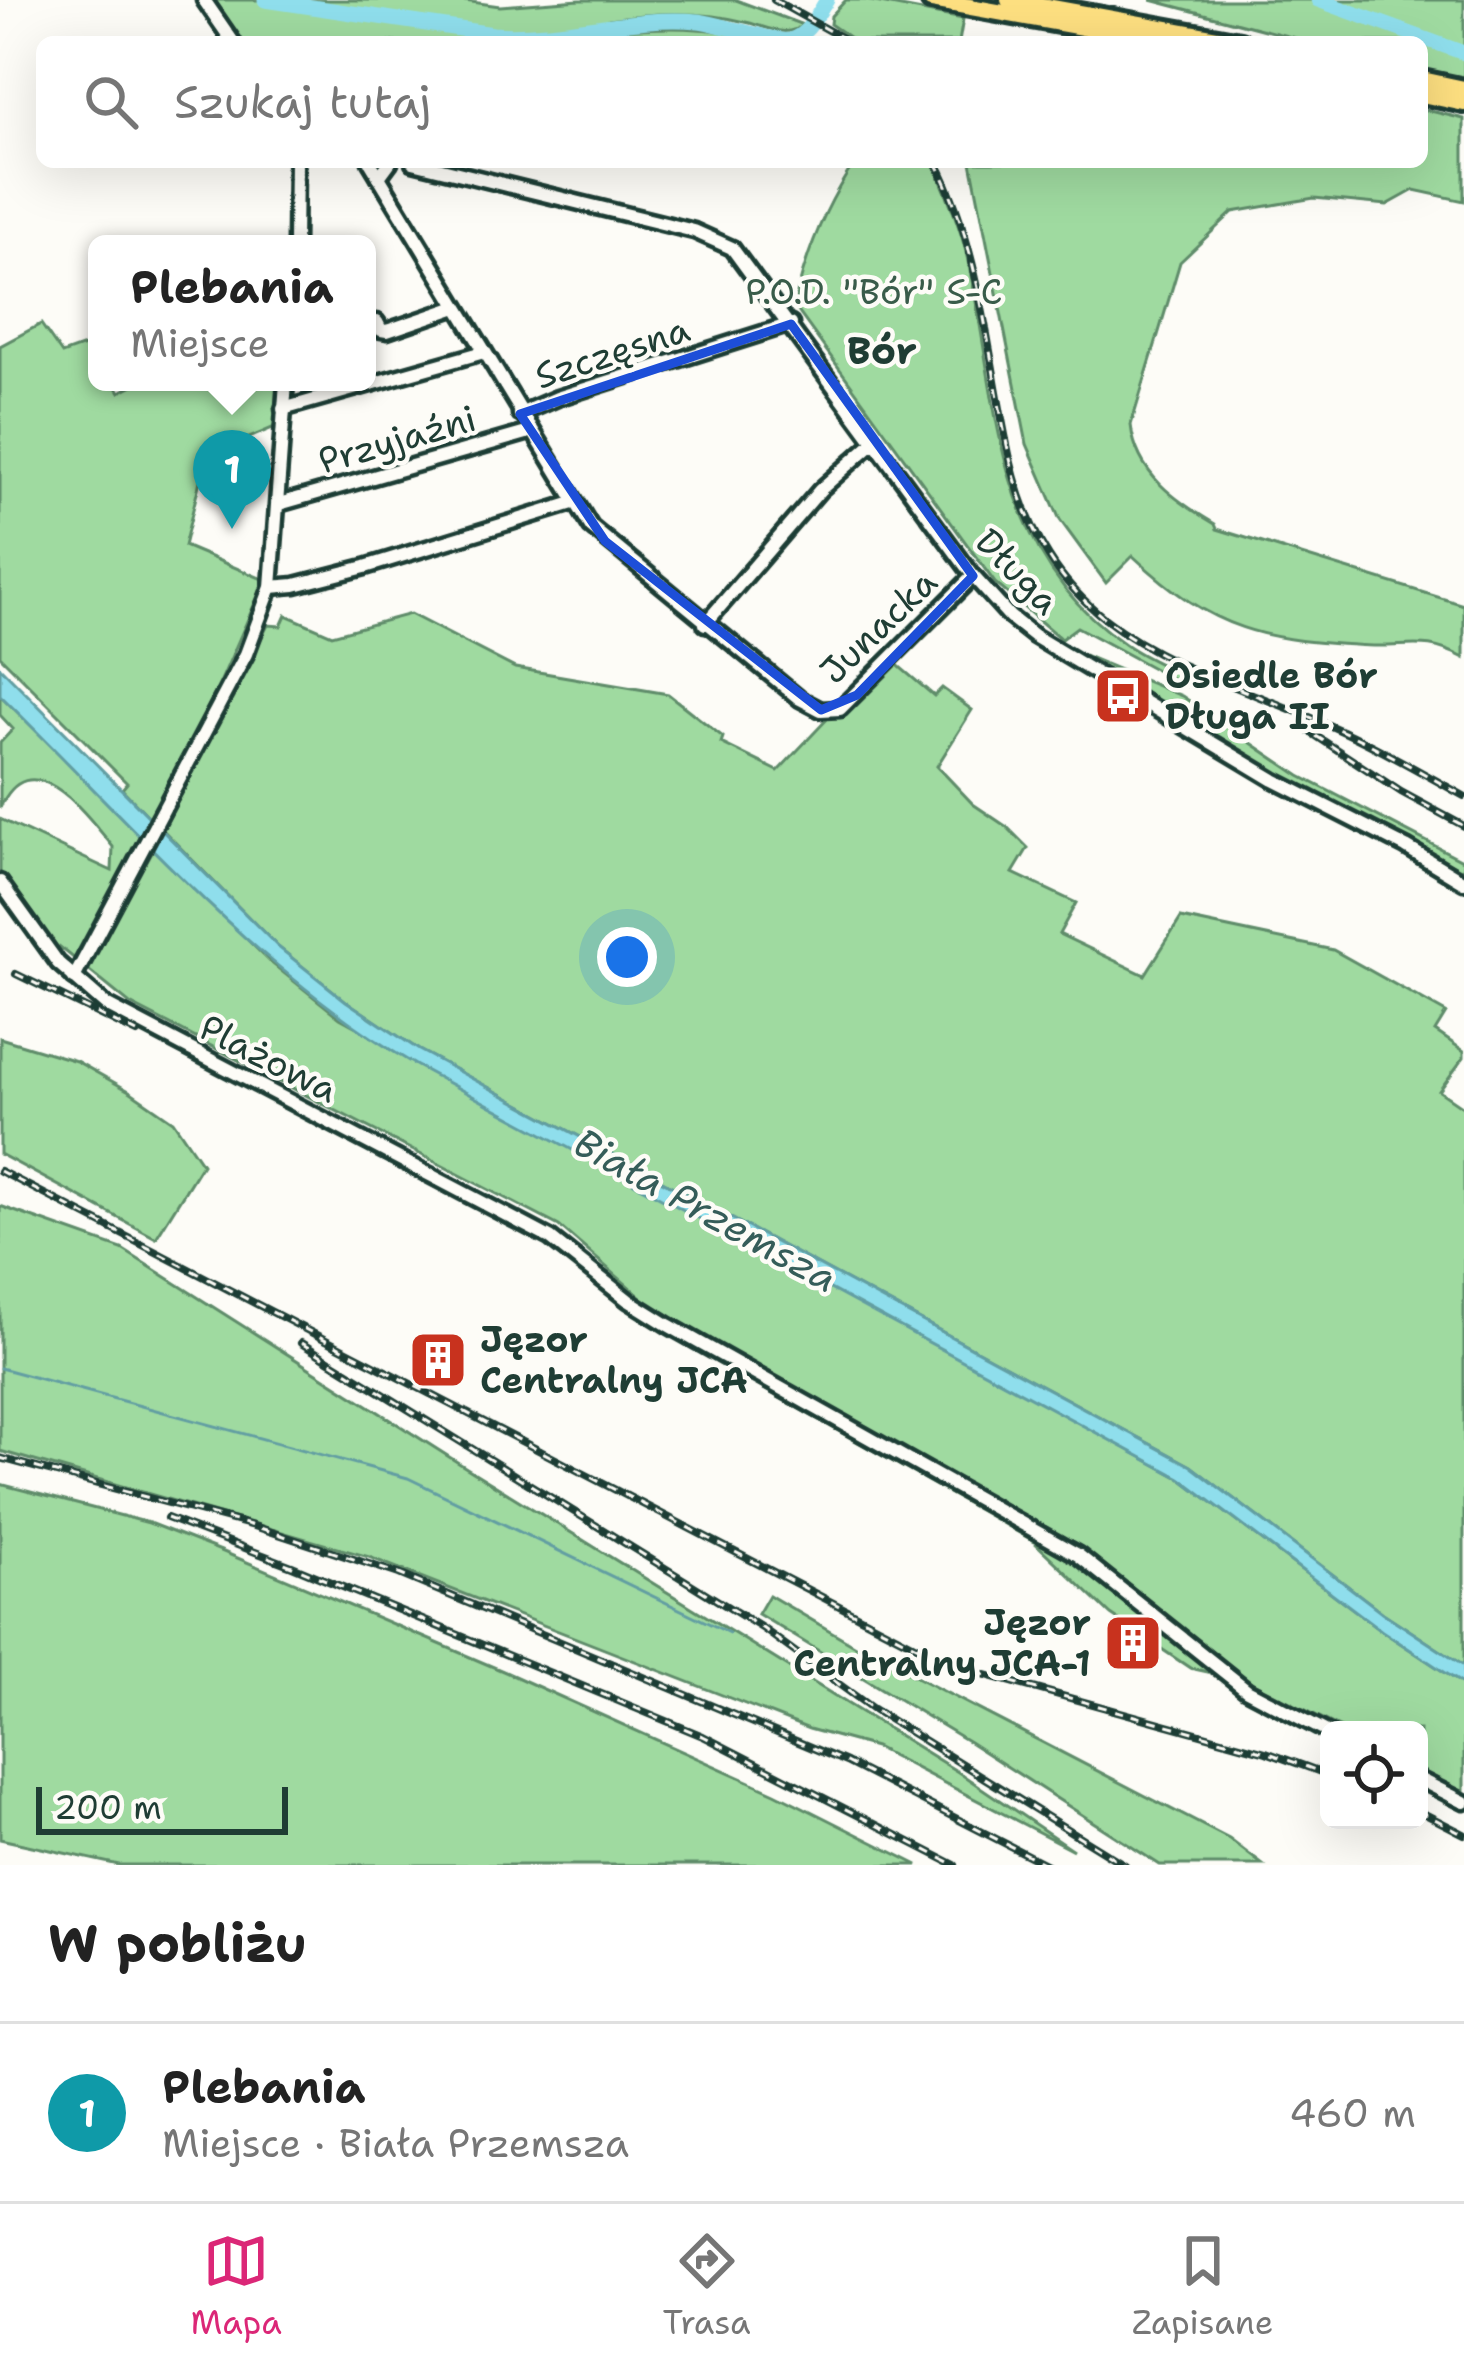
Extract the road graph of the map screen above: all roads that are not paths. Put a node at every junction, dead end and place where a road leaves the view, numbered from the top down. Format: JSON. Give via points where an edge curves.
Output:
{"nodes":[{"id":1,"x":204,"y":0,"type":"edge"},
{"id":2,"x":931,"y":0,"type":"edge"},
{"id":3,"x":1019,"y":6,"type":"edge"},
{"id":4,"x":229,"y":36,"type":"edge"},
{"id":5,"x":1141,"y":36,"type":"edge"},
{"id":6,"x":1203,"y":36,"type":"edge"},
{"id":7,"x":1428,"y":81,"type":"edge"},
{"id":8,"x":1464,"y":89,"type":"edge"},
{"id":9,"x":1428,"y":95,"type":"edge"},
{"id":10,"x":1464,"y":103,"type":"edge"},
{"id":11,"x":296,"y":168,"type":"edge"},
{"id":12,"x":374,"y":168,"type":"edge"},
{"id":13,"x":385,"y":168,"type":"edge"},
{"id":14,"x":437,"y":168,"type":"edge"},
{"id":15,"x":379,"y":176,"type":"junction"},
{"id":16,"x":295,"y":235,"type":"edge"},
{"id":17,"x":457,"y":307,"type":"junction"},
{"id":18,"x":377,"y":322,"type":"dead end"},
{"id":19,"x":791,"y":324,"type":"junction"},
{"id":20,"x":484,"y":352,"type":"junction"},
{"id":21,"x":376,"y":383,"type":"edge"},
{"id":22,"x":285,"y":391,"type":"edge"},
{"id":23,"x":347,"y":391,"type":"edge"},
{"id":24,"x":284,"y":409,"type":"junction"},
{"id":25,"x":520,"y":414,"type":"junction"},
{"id":26,"x":530,"y":431,"type":"junction"},
{"id":27,"x":875,"y":441,"type":"junction"},
{"id":28,"x":279,"y":503,"type":"junction"},
{"id":29,"x":573,"y":503,"type":"junction"},
{"id":30,"x":973,"y":576,"type":"junction"},
{"id":31,"x":271,"y":587,"type":"junction"},
{"id":32,"x":705,"y":624,"type":"junction"},
{"id":33,"x":0,"y":882,"type":"edge"},
{"id":34,"x":1464,"y":882,"type":"edge"},
{"id":35,"x":74,"y":978,"type":"junction"},
{"id":36,"x":1320,"y":1727,"type":"edge"},
{"id":37,"x":1428,"y":1784,"type":"edge"},
{"id":38,"x":1464,"y":1802,"type":"edge"}],
"edges":[{"from":1,"to":4,"type":"street"},
{"from":2,"to":3,"type":"highway"},
{"from":3,"to":5,"type":"highway"},
{"from":3,"to":6,"type":"highway"},
{"from":7,"to":8,"type":"highway"},
{"from":9,"to":10,"type":"highway"},
{"from":11,"to":16,"type":"street"},
{"from":12,"to":15,"type":"street"},
{"from":13,"to":15,"type":"street"},
{"from":14,"to":19,"type":"street","name":"Długa","via":[[720,239]]},
{"from":15,"to":17,"type":"street"},
{"from":17,"to":18,"type":"street","via":[[387,331]]},
{"from":17,"to":20,"type":"street"},
{"from":19,"to":25,"type":"street","name":"Szczęsna"},
{"from":19,"to":27,"type":"street","name":"Długa"},
{"from":20,"to":21,"type":"street"},
{"from":20,"to":25,"type":"street"},
{"from":22,"to":24,"type":"street"},
{"from":23,"to":24,"type":"street"},
{"from":24,"to":28,"type":"street"},
{"from":25,"to":26,"type":"street"},
{"from":26,"to":28,"type":"street","name":"Przyjaźni"},
{"from":26,"to":29,"type":"street"},
{"from":27,"to":30,"type":"street","name":"Długa"},
{"from":27,"to":32,"type":"street","via":[[820,490]]},
{"from":28,"to":31,"type":"street"},
{"from":29,"to":31,"type":"street"},
{"from":29,"to":32,"type":"street","via":[[605,542]]},
{"from":30,"to":32,"type":"street","name":"Junacka","via":[[841,709],[800,699]]},
{"from":30,"to":34,"type":"street","name":"Długa","via":[[1034,636]]},
{"from":31,"to":35,"type":"street","via":[[246,654]]},
{"from":33,"to":35,"type":"street","name":"Plażowa"},
{"from":35,"to":36,"type":"street","name":"Plażowa","via":[[168,1040],[550,1238],[668,1325],[1078,1556],[1247,1690]]},
{"from":37,"to":38,"type":"street"}]}
